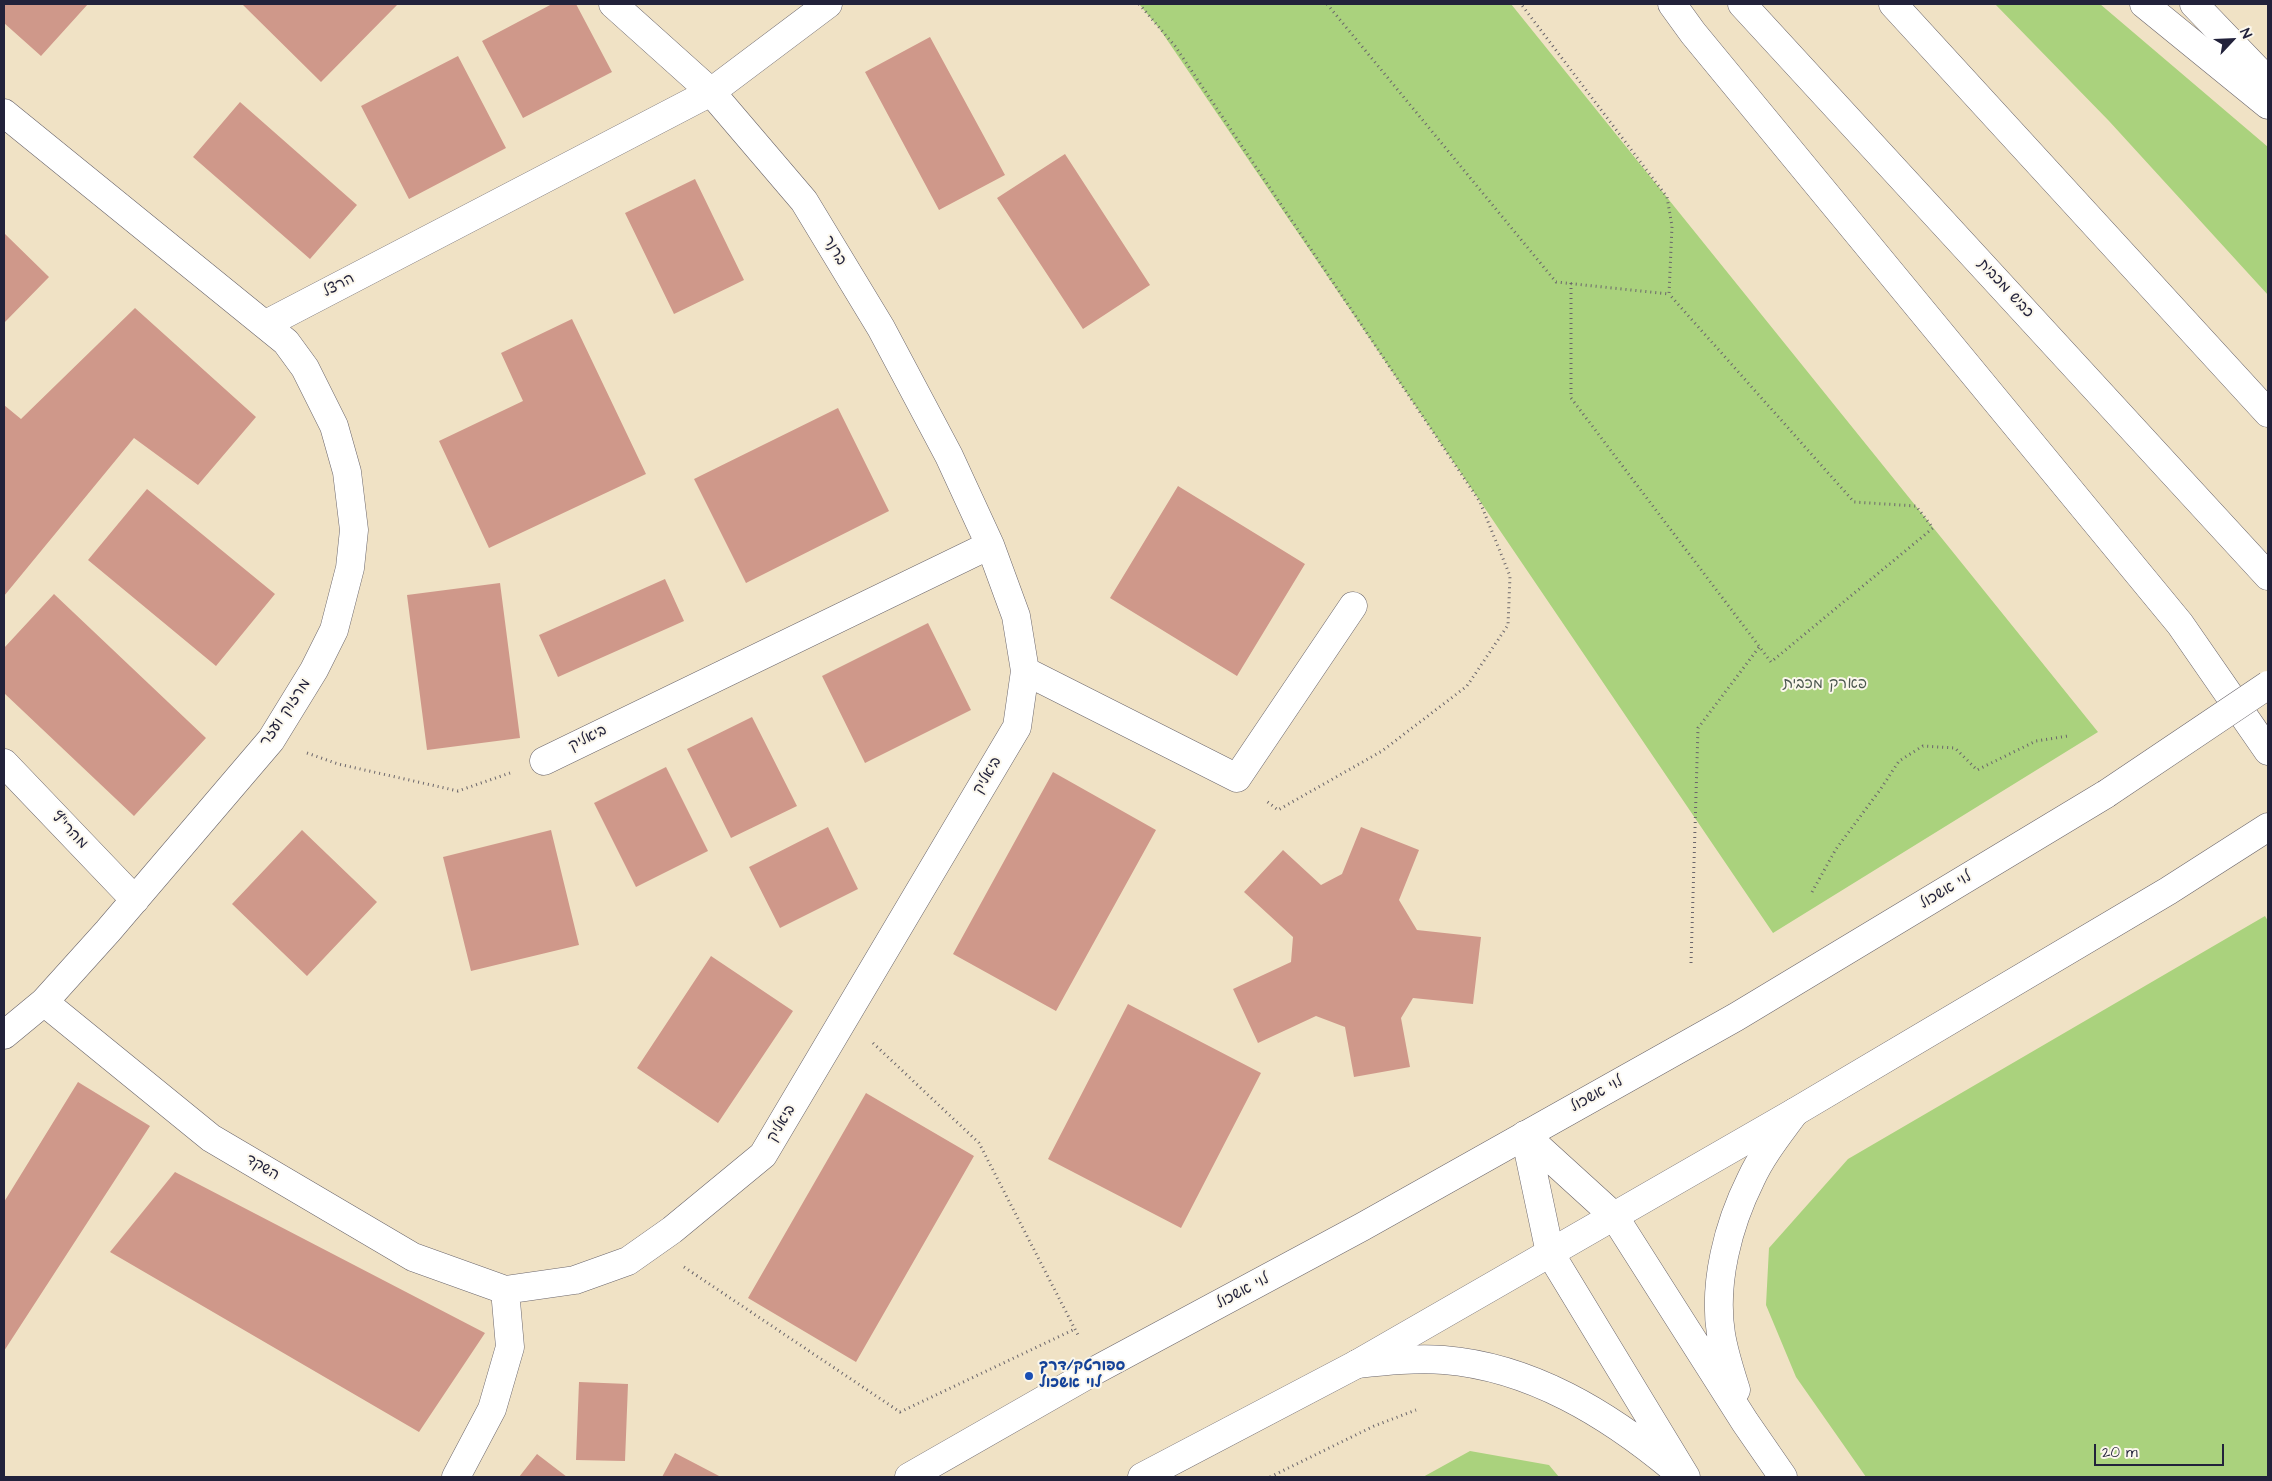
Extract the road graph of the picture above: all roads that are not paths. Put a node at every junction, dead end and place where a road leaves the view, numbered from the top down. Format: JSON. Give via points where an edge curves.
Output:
{"nodes":[{"id":1,"x":613,"y":4,"type":"edge"},
{"id":2,"x":828,"y":4,"type":"edge"},
{"id":3,"x":1672,"y":4,"type":"edge"},
{"id":4,"x":1742,"y":4,"type":"edge"},
{"id":5,"x":1893,"y":4,"type":"edge"},
{"id":6,"x":2144,"y":4,"type":"edge"},
{"id":7,"x":2194,"y":4,"type":"edge"},
{"id":8,"x":2268,"y":81,"type":"edge"},
{"id":9,"x":711,"y":92,"type":"junction"},
{"id":10,"x":2268,"y":105,"type":"edge"},
{"id":11,"x":4,"y":113,"type":"edge"},
{"id":12,"x":266,"y":324,"type":"junction"},
{"id":13,"x":2268,"y":413,"type":"edge"},
{"id":14,"x":990,"y":546,"type":"junction"},
{"id":15,"x":2268,"y":576,"type":"edge"},
{"id":16,"x":1353,"y":606,"type":"dead end"},
{"id":17,"x":1025,"y":671,"type":"junction"},
{"id":18,"x":2268,"y":685,"type":"edge"},
{"id":19,"x":2268,"y":751,"type":"edge"},
{"id":20,"x":544,"y":761,"type":"road end"},
{"id":21,"x":4,"y":763,"type":"edge"},
{"id":22,"x":2268,"y":827,"type":"edge"},
{"id":23,"x":135,"y":900,"type":"junction"},
{"id":24,"x":44,"y":1002,"type":"junction"},
{"id":25,"x":4,"y":1035,"type":"edge"},
{"id":26,"x":1795,"y":1112,"type":"junction"},
{"id":27,"x":1525,"y":1135,"type":"junction"},
{"id":28,"x":1614,"y":1216,"type":"junction"},
{"id":29,"x":1550,"y":1253,"type":"junction"},
{"id":30,"x":505,"y":1290,"type":"junction"},
{"id":31,"x":1357,"y":1364,"type":"junction"},
{"id":32,"x":1745,"y":1422,"type":"junction"},
{"id":33,"x":456,"y":1477,"type":"edge"},
{"id":34,"x":908,"y":1477,"type":"edge"},
{"id":35,"x":1142,"y":1477,"type":"edge"},
{"id":36,"x":1685,"y":1477,"type":"edge"},
{"id":37,"x":1783,"y":1477,"type":"edge"}],
"edges":[{"from":1,"to":9,"type":"main road","name":"ברנר"},
{"from":2,"to":9,"type":"main road","name":"הרצל"},
{"from":3,"to":19,"type":"main road","via":[[2180,624]]},
{"from":4,"to":15,"type":"main road","name":"כביש מכבית"},
{"from":5,"to":13,"type":"main road"},
{"from":6,"to":10,"type":"main road"},
{"from":7,"to":8,"type":"main road"},
{"from":9,"to":12,"type":"main road","name":"הרצל"},
{"from":9,"to":14,"type":"main road","name":"ברנר","via":[[804,201],[881,328],[949,456]]},
{"from":11,"to":12,"type":"main road"},
{"from":12,"to":23,"type":"main road","name":"מרזוק ועזר","via":[[286,342],[306,368],[334,426],[347,472],[354,530],[350,568],[334,630],[314,670],[271,740]]},
{"from":14,"to":17,"type":"main road","name":"ביאליק","via":[[1016,616]]},
{"from":14,"to":20,"type":"main road","name":"ביאליק"},
{"from":16,"to":17,"type":"main road","via":[[1237,778]]},
{"from":17,"to":30,"type":"main road","name":"ביאליק","via":[[1017,727],[763,1155],[672,1230],[628,1260],[575,1280]]},
{"from":18,"to":27,"type":"main road","name":"לוי אשכול","bridge":true,"via":[[2106,794],[1736,1017]]},
{"from":21,"to":23,"type":"main road","name":"מהרי\"ץ"},
{"from":22,"to":26,"type":"main road","via":[[2168,891]]},
{"from":23,"to":24,"type":"main road","name":"מרזוק ועזר"},
{"from":24,"to":25,"type":"main road","name":"מרזוק ועזר"},
{"from":24,"to":30,"type":"main road","name":"השקד","via":[[211,1138],[413,1257]]},
{"from":26,"to":28,"type":"main road"},
{"from":26,"to":32,"type":"main road","via":[[1751,1178],[1724,1256],[1719,1290],[1721,1332]]},
{"from":27,"to":28,"type":"main road"},
{"from":27,"to":29,"type":"main road"},
{"from":27,"to":34,"type":"main road","name":"לוי אשכול"},
{"from":28,"to":29,"type":"main road"},
{"from":28,"to":32,"type":"main road"},
{"from":29,"to":31,"type":"main road"},
{"from":29,"to":36,"type":"main road"},
{"from":30,"to":33,"type":"main road","via":[[510,1347],[492,1409]]},
{"from":31,"to":35,"type":"main road"},
{"from":31,"to":36,"type":"main road","via":[[1407,1359],[1445,1360],[1503,1370],[1584,1405]]},
{"from":32,"to":37,"type":"main road"}]}
